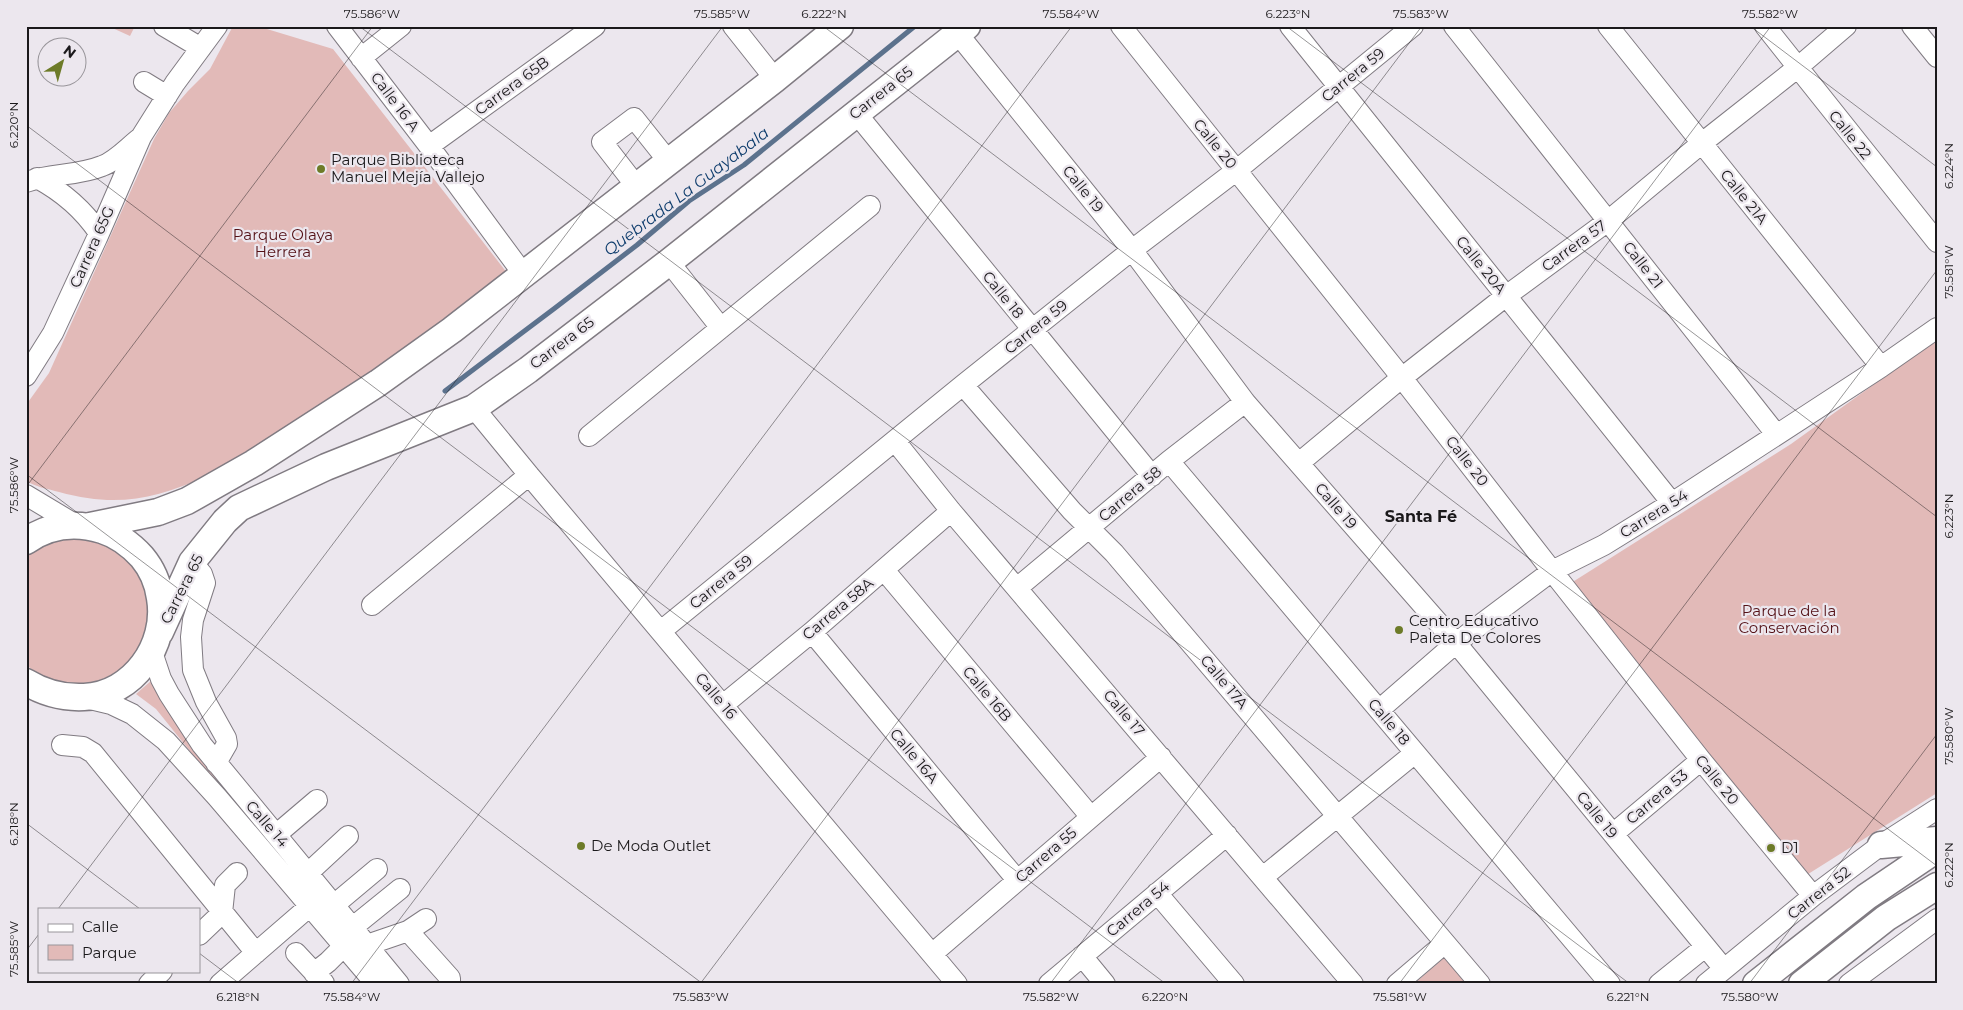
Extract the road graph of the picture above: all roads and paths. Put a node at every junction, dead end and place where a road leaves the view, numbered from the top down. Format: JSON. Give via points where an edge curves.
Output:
{"nodes":[{"id":1,"x":164,"y":26,"type":"edge"},
{"id":2,"x":217,"y":26,"type":"edge"},
{"id":3,"x":337,"y":26,"type":"edge"},
{"id":4,"x":401,"y":26,"type":"edge"},
{"id":5,"x":595,"y":26,"type":"edge"},
{"id":6,"x":733,"y":26,"type":"edge"},
{"id":7,"x":840,"y":26,"type":"edge"},
{"id":8,"x":1121,"y":26,"type":"edge"},
{"id":9,"x":1290,"y":26,"type":"edge"},
{"id":10,"x":1413,"y":26,"type":"edge"},
{"id":11,"x":1454,"y":26,"type":"edge"},
{"id":12,"x":1608,"y":26,"type":"edge"},
{"id":13,"x":1765,"y":26,"type":"edge"},
{"id":14,"x":1846,"y":26,"type":"edge"},
{"id":15,"x":1912,"y":26,"type":"edge"},
{"id":16,"x":962,"y":30,"type":"edge"},
{"id":17,"x":201,"y":48,"type":"junction"},
{"id":18,"x":1937,"y":57,"type":"edge"},
{"id":19,"x":361,"y":58,"type":"junction"},
{"id":20,"x":1797,"y":68,"type":"junction"},
{"id":21,"x":775,"y":79,"type":"junction"},
{"id":22,"x":144,"y":82,"type":"dead end"},
{"id":23,"x":1338,"y":87,"type":"junction"},
{"id":24,"x":167,"y":96,"type":"junction"},
{"id":25,"x":856,"y":113,"type":"junction"},
{"id":26,"x":142,"y":137,"type":"junction"},
{"id":27,"x":1702,"y":143,"type":"junction"},
{"id":28,"x":429,"y":146,"type":"junction"},
{"id":29,"x":669,"y":162,"type":"junction"},
{"id":30,"x":1237,"y":170,"type":"junction"},
{"id":31,"x":32,"y":180,"type":"edge"},
{"id":32,"x":637,"y":187,"type":"junction"},
{"id":33,"x":870,"y":206,"type":"dead end"},
{"id":34,"x":1608,"y":221,"type":"junction"},
{"id":35,"x":99,"y":233,"type":"junction"},
{"id":36,"x":1937,"y":242,"type":"edge"},
{"id":37,"x":1132,"y":250,"type":"junction"},
{"id":38,"x":668,"y":262,"type":"junction"},
{"id":39,"x":524,"y":275,"type":"junction"},
{"id":40,"x":1506,"y":296,"type":"junction"},
{"id":41,"x":722,"y":328,"type":"junction"},
{"id":42,"x":1937,"y":328,"type":"edge"},
{"id":43,"x":1032,"y":330,"type":"junction"},
{"id":44,"x":33,"y":357,"type":"edge"},
{"id":45,"x":1880,"y":367,"type":"junction"},
{"id":46,"x":26,"y":376,"type":"edge"},
{"id":47,"x":1402,"y":378,"type":"junction"},
{"id":48,"x":963,"y":385,"type":"junction"},
{"id":49,"x":1245,"y":402,"type":"junction"},
{"id":50,"x":474,"y":408,"type":"junction"},
{"id":51,"x":1776,"y":434,"type":"junction"},
{"id":52,"x":589,"y":436,"type":"dead end"},
{"id":53,"x":895,"y":442,"type":"junction"},
{"id":54,"x":1169,"y":461,"type":"junction"},
{"id":55,"x":1299,"y":463,"type":"junction"},
{"id":56,"x":529,"y":475,"type":"junction"},
{"id":57,"x":1152,"y":476,"type":"junction"},
{"id":58,"x":26,"y":495,"type":"edge"},
{"id":59,"x":1672,"y":503,"type":"junction"},
{"id":60,"x":951,"y":511,"type":"junction"},
{"id":61,"x":83,"y":526,"type":"junction"},
{"id":62,"x":1089,"y":528,"type":"junction"},
{"id":63,"x":26,"y":541,"type":"edge"},
{"id":64,"x":192,"y":562,"type":"junction"},
{"id":65,"x":884,"y":570,"type":"junction"},
{"id":66,"x":1552,"y":571,"type":"junction"},
{"id":67,"x":1017,"y":588,"type":"junction"},
{"id":68,"x":372,"y":605,"type":"dead end"},
{"id":69,"x":661,"y":631,"type":"junction"},
{"id":70,"x":812,"y":632,"type":"junction"},
{"id":71,"x":156,"y":642,"type":"junction"},
{"id":72,"x":1456,"y":644,"type":"junction"},
{"id":73,"x":26,"y":682,"type":"edge"},
{"id":74,"x":72,"y":697,"type":"junction"},
{"id":75,"x":723,"y":704,"type":"junction"},
{"id":76,"x":26,"y":705,"type":"edge"},
{"id":77,"x":1379,"y":710,"type":"junction"},
{"id":78,"x":62,"y":744,"type":"dead end"},
{"id":79,"x":1415,"y":753,"type":"junction"},
{"id":80,"x":1161,"y":757,"type":"junction"},
{"id":81,"x":1701,"y":760,"type":"junction"},
{"id":82,"x":216,"y":763,"type":"junction"},
{"id":83,"x":317,"y":800,"type":"dead end"},
{"id":84,"x":1937,"y":809,"type":"edge"},
{"id":85,"x":1338,"y":816,"type":"junction"},
{"id":86,"x":1091,"y":817,"type":"junction"},
{"id":87,"x":277,"y":834,"type":"junction"},
{"id":88,"x":1613,"y":834,"type":"junction"},
{"id":89,"x":1227,"y":835,"type":"junction"},
{"id":90,"x":348,"y":836,"type":"dead end"},
{"id":91,"x":1937,"y":840,"type":"edge"},
{"id":92,"x":1881,"y":845,"type":"junction"},
{"id":93,"x":1937,"y":849,"type":"edge"},
{"id":94,"x":377,"y":869,"type":"dead end"},
{"id":95,"x":237,"y":873,"type":"dead end"},
{"id":96,"x":307,"y":874,"type":"junction"},
{"id":97,"x":1263,"y":877,"type":"junction"},
{"id":98,"x":1017,"y":880,"type":"junction"},
{"id":99,"x":1937,"y":886,"type":"edge"},
{"id":100,"x":400,"y":889,"type":"dead end"},
{"id":101,"x":1158,"y":893,"type":"junction"},
{"id":102,"x":1813,"y":896,"type":"junction"},
{"id":103,"x":334,"y":905,"type":"junction"},
{"id":104,"x":310,"y":906,"type":"junction"},
{"id":105,"x":222,"y":912,"type":"junction"},
{"id":106,"x":426,"y":919,"type":"dead end"},
{"id":107,"x":1937,"y":920,"type":"edge"},
{"id":108,"x":353,"y":928,"type":"junction"},
{"id":109,"x":408,"y":931,"type":"junction"},
{"id":110,"x":200,"y":934,"type":"edge"},
{"id":111,"x":1445,"y":943,"type":"junction"},
{"id":112,"x":367,"y":945,"type":"junction"},
{"id":113,"x":344,"y":946,"type":"junction"},
{"id":114,"x":1705,"y":947,"type":"junction"},
{"id":115,"x":256,"y":953,"type":"junction"},
{"id":116,"x":296,"y":953,"type":"dead end"},
{"id":117,"x":932,"y":954,"type":"junction"},
{"id":118,"x":1082,"y":956,"type":"junction"},
{"id":119,"x":1724,"y":969,"type":"junction"},
{"id":120,"x":161,"y":972,"type":"edge"},
{"id":121,"x":319,"y":978,"type":"edge"},
{"id":122,"x":149,"y":984,"type":"edge"},
{"id":123,"x":220,"y":984,"type":"edge"},
{"id":124,"x":376,"y":984,"type":"edge"},
{"id":125,"x":399,"y":984,"type":"edge"},
{"id":126,"x":450,"y":984,"type":"edge"},
{"id":127,"x":957,"y":984,"type":"edge"},
{"id":128,"x":1049,"y":984,"type":"edge"},
{"id":129,"x":1105,"y":984,"type":"edge"},
{"id":130,"x":1234,"y":984,"type":"edge"},
{"id":131,"x":1353,"y":984,"type":"edge"},
{"id":132,"x":1397,"y":984,"type":"edge"},
{"id":133,"x":1480,"y":984,"type":"edge"},
{"id":134,"x":1610,"y":984,"type":"edge"},
{"id":135,"x":1659,"y":984,"type":"edge"},
{"id":136,"x":1706,"y":984,"type":"edge"},
{"id":137,"x":1756,"y":984,"type":"edge"},
{"id":138,"x":1802,"y":984,"type":"edge"},
{"id":139,"x":1849,"y":984,"type":"edge"}],
"edges":[{"from":1,"to":17,"type":"street"},
{"from":2,"to":17,"type":"street","name":"Carrera 65G"},
{"from":3,"to":19,"type":"street","name":"Calle 16 A"},
{"from":4,"to":19,"type":"street"},
{"from":5,"to":28,"type":"street","name":"Carrera 65B"},
{"from":6,"to":21,"type":"street"},
{"from":7,"to":21,"type":"main road"},
{"from":8,"to":30,"type":"street","name":"Calle 20"},
{"from":9,"to":23,"type":"street","name":"Calle 20A"},
{"from":10,"to":23,"type":"street","name":"Carrera 59"},
{"from":11,"to":34,"type":"street","name":"Calle 21"},
{"from":12,"to":27,"type":"street","name":"Calle 21A"},
{"from":13,"to":20,"type":"street","name":"Calle 22"},
{"from":14,"to":20,"type":"street","name":"Carrera 57"},
{"from":15,"to":18,"type":"street"},
{"from":16,"to":25,"type":"main road","name":"Carrera 65"},
{"from":16,"to":37,"type":"street","name":"Calle 19"},
{"from":17,"to":24,"type":"street","name":"Carrera 65G"},
{"from":19,"to":28,"type":"street","name":"Calle 16 A"},
{"from":20,"to":27,"type":"street","name":"Carrera 57"},
{"from":20,"to":36,"type":"street","name":"Calle 22"},
{"from":21,"to":29,"type":"main road"},
{"from":22,"to":24,"type":"street"},
{"from":23,"to":30,"type":"street","name":"Carrera 59"},
{"from":23,"to":40,"type":"street","name":"Calle 20A"},
{"from":24,"to":26,"type":"street","name":"Carrera 65G"},
{"from":25,"to":38,"type":"main road","name":"Carrera 65"},
{"from":25,"to":43,"type":"street","name":"Calle 18"},
{"from":26,"to":31,"type":"street","name":"Carrera 65G","via":[[104,166]]},
{"from":26,"to":35,"type":"street","name":"Carrera 65G"},
{"from":27,"to":34,"type":"street","name":"Carrera 57"},
{"from":27,"to":45,"type":"street","name":"Calle 21A"},
{"from":28,"to":39,"type":"street","name":"Calle 16 A"},
{"from":29,"to":32,"type":"main road"},
{"from":29,"to":32,"type":"street","via":[[634,118],[602,142]]},
{"from":30,"to":37,"type":"street","name":"Carrera 59"},
{"from":30,"to":47,"type":"street","name":"Calle 20"},
{"from":31,"to":35,"type":"street","via":[[55,188],[73,202]]},
{"from":32,"to":39,"type":"main road"},
{"from":33,"to":41,"type":"street"},
{"from":34,"to":40,"type":"street","name":"Carrera 57"},
{"from":34,"to":51,"type":"street","name":"Calle 21"},
{"from":35,"to":44,"type":"street","name":"Carrera 65G","via":[[52,333]]},
{"from":37,"to":43,"type":"street","name":"Carrera 59"},
{"from":37,"to":49,"type":"street","name":"Calle 19"},
{"from":38,"to":41,"type":"street"},
{"from":38,"to":50,"type":"main road","name":"Carrera 65"},
{"from":39,"to":61,"type":"main road","via":[[378,383],[254,463],[186,501],[158,512]]},
{"from":40,"to":47,"type":"street","name":"Carrera 57"},
{"from":40,"to":59,"type":"street","name":"Calle 20A"},
{"from":41,"to":52,"type":"street"},
{"from":42,"to":45,"type":"street","name":"Carrera 54"},
{"from":43,"to":48,"type":"street","name":"Carrera 59"},
{"from":43,"to":57,"type":"street","name":"Calle 18"},
{"from":44,"to":46,"type":"street","name":"Carrera 65G"},
{"from":45,"to":51,"type":"street","name":"Carrera 54"},
{"from":47,"to":55,"type":"street","name":"Carrera 57"},
{"from":47,"to":66,"type":"street","name":"Calle 20"},
{"from":48,"to":53,"type":"street","name":"Carrera 59"},
{"from":48,"to":62,"type":"street","name":"Calle 17A"},
{"from":49,"to":54,"type":"street","name":"Carrera 58"},
{"from":49,"to":55,"type":"street","name":"Calle 19"},
{"from":50,"to":56,"type":"street","name":"Calle 16"},
{"from":50,"to":64,"type":"main road","name":"Carrera 65","via":[[326,467],[239,508]]},
{"from":51,"to":59,"type":"street","name":"Carrera 54"},
{"from":53,"to":60,"type":"street","name":"Calle 17"},
{"from":53,"to":69,"type":"street","name":"Carrera 59"},
{"from":54,"to":57,"type":"street","name":"Carrera 58"},
{"from":54,"to":77,"type":"street","name":"Calle 18"},
{"from":55,"to":72,"type":"street","name":"Calle 19"},
{"from":56,"to":68,"type":"street"},
{"from":56,"to":69,"type":"street","name":"Calle 16"},
{"from":57,"to":62,"type":"street","name":"Carrera 58"},
{"from":58,"to":61,"type":"street"},
{"from":59,"to":66,"type":"street","name":"Carrera 54","via":[[1604,545]]},
{"from":60,"to":65,"type":"street","name":"Carrera 58A"},
{"from":60,"to":67,"type":"street","name":"Calle 17"},
{"from":61,"to":63,"type":"main road","via":[[55,527]]},
{"from":61,"to":71,"type":"main road","via":[[113,533],[132,546],[148,564],[158,586],[162,609]]},
{"from":62,"to":67,"type":"street","name":"Carrera 58"},
{"from":62,"to":85,"type":"street","name":"Calle 17A","via":[[1114,553]]},
{"from":64,"to":71,"type":"main road","name":"Carrera 65"},
{"from":64,"to":82,"type":"street","via":[[202,574],[204,583],[193,620],[193,670],[227,744]]},
{"from":65,"to":70,"type":"street","name":"Carrera 58A"},
{"from":65,"to":86,"type":"street","name":"Calle 16B"},
{"from":66,"to":72,"type":"street","name":"Carrera 54"},
{"from":66,"to":81,"type":"street","name":"Calle 20"},
{"from":67,"to":80,"type":"street","name":"Calle 17"},
{"from":69,"to":75,"type":"street","name":"Calle 16"},
{"from":70,"to":75,"type":"street","name":"Carrera 58A"},
{"from":70,"to":98,"type":"street","name":"Calle 16A"},
{"from":71,"to":74,"type":"main road","name":"Carrera 65","via":[[141,668],[129,680],[116,688]]},
{"from":71,"to":82,"type":"street","name":"Calle 14","via":[[161,679]]},
{"from":72,"to":77,"type":"street","name":"Carrera 54"},
{"from":72,"to":88,"type":"street","name":"Calle 19"},
{"from":73,"to":74,"type":"main road","via":[[40,690]]},
{"from":74,"to":76,"type":"main road"},
{"from":74,"to":104,"type":"street","name":"Calle 14","via":[[111,704],[132,714],[166,741]]},
{"from":75,"to":117,"type":"street","name":"Calle 16"},
{"from":77,"to":79,"type":"street","name":"Calle 18"},
{"from":78,"to":105,"type":"street","via":[[82,747],[93,753]]},
{"from":79,"to":85,"type":"street"},
{"from":79,"to":134,"type":"street","name":"Calle 18"},
{"from":80,"to":86,"type":"street","name":"Carrera 55"},
{"from":80,"to":89,"type":"street","name":"Calle 17"},
{"from":81,"to":88,"type":"street","name":"Carrera 53"},
{"from":81,"to":102,"type":"street","name":"Calle 20"},
{"from":82,"to":87,"type":"street","name":"Calle 14"},
{"from":83,"to":87,"type":"street"},
{"from":84,"to":92,"type":"street","name":"Carrera 52"},
{"from":85,"to":97,"type":"street"},
{"from":85,"to":111,"type":"street","name":"Calle 17A"},
{"from":86,"to":98,"type":"street","name":"Carrera 55"},
{"from":87,"to":96,"type":"street","name":"Calle 14"},
{"from":88,"to":114,"type":"street","name":"Calle 19"},
{"from":89,"to":97,"type":"street","name":"Calle 17"},
{"from":89,"to":101,"type":"street","name":"Carrera 54"},
{"from":90,"to":96,"type":"street"},
{"from":91,"to":92,"type":"main road"},
{"from":92,"to":102,"type":"street","name":"Carrera 52"},
{"from":93,"to":137,"type":"main road","via":[[1866,897]]},
{"from":94,"to":103,"type":"street"},
{"from":95,"to":105,"type":"street","via":[[225,885]]},
{"from":96,"to":103,"type":"street","name":"Calle 14"},
{"from":97,"to":131,"type":"street","name":"Calle 17"},
{"from":98,"to":117,"type":"street","name":"Carrera 55"},
{"from":99,"to":138,"type":"main road","via":[[1886,918]]},
{"from":100,"to":108,"type":"street"},
{"from":101,"to":118,"type":"street","name":"Carrera 54"},
{"from":101,"to":130,"type":"street"},
{"from":102,"to":119,"type":"street","name":"Carrera 52"},
{"from":103,"to":108,"type":"street","name":"Calle 14"},
{"from":104,"to":113,"type":"street","name":"Calle 14"},
{"from":104,"to":115,"type":"street"},
{"from":105,"to":110,"type":"street"},
{"from":105,"to":115,"type":"street"},
{"from":106,"to":109,"type":"street"},
{"from":107,"to":139,"type":"street"},
{"from":108,"to":112,"type":"street","name":"Calle 14"},
{"from":109,"to":112,"type":"street"},
{"from":109,"to":126,"type":"street","via":[[450,978]]},
{"from":111,"to":132,"type":"street"},
{"from":111,"to":133,"type":"street","name":"Calle 17A"},
{"from":112,"to":125,"type":"street","name":"Calle 14"},
{"from":113,"to":121,"type":"street","via":[[328,962]]},
{"from":113,"to":124,"type":"street","name":"Calle 14"},
{"from":114,"to":119,"type":"street","name":"Calle 19"},
{"from":114,"to":135,"type":"street"},
{"from":115,"to":123,"type":"street"},
{"from":116,"to":121,"type":"street"},
{"from":117,"to":127,"type":"street","name":"Calle 16"},
{"from":118,"to":128,"type":"street","name":"Carrera 54"},
{"from":118,"to":129,"type":"street"},
{"from":119,"to":136,"type":"street","name":"Carrera 52"},
{"from":120,"to":122,"type":"street"}]}
